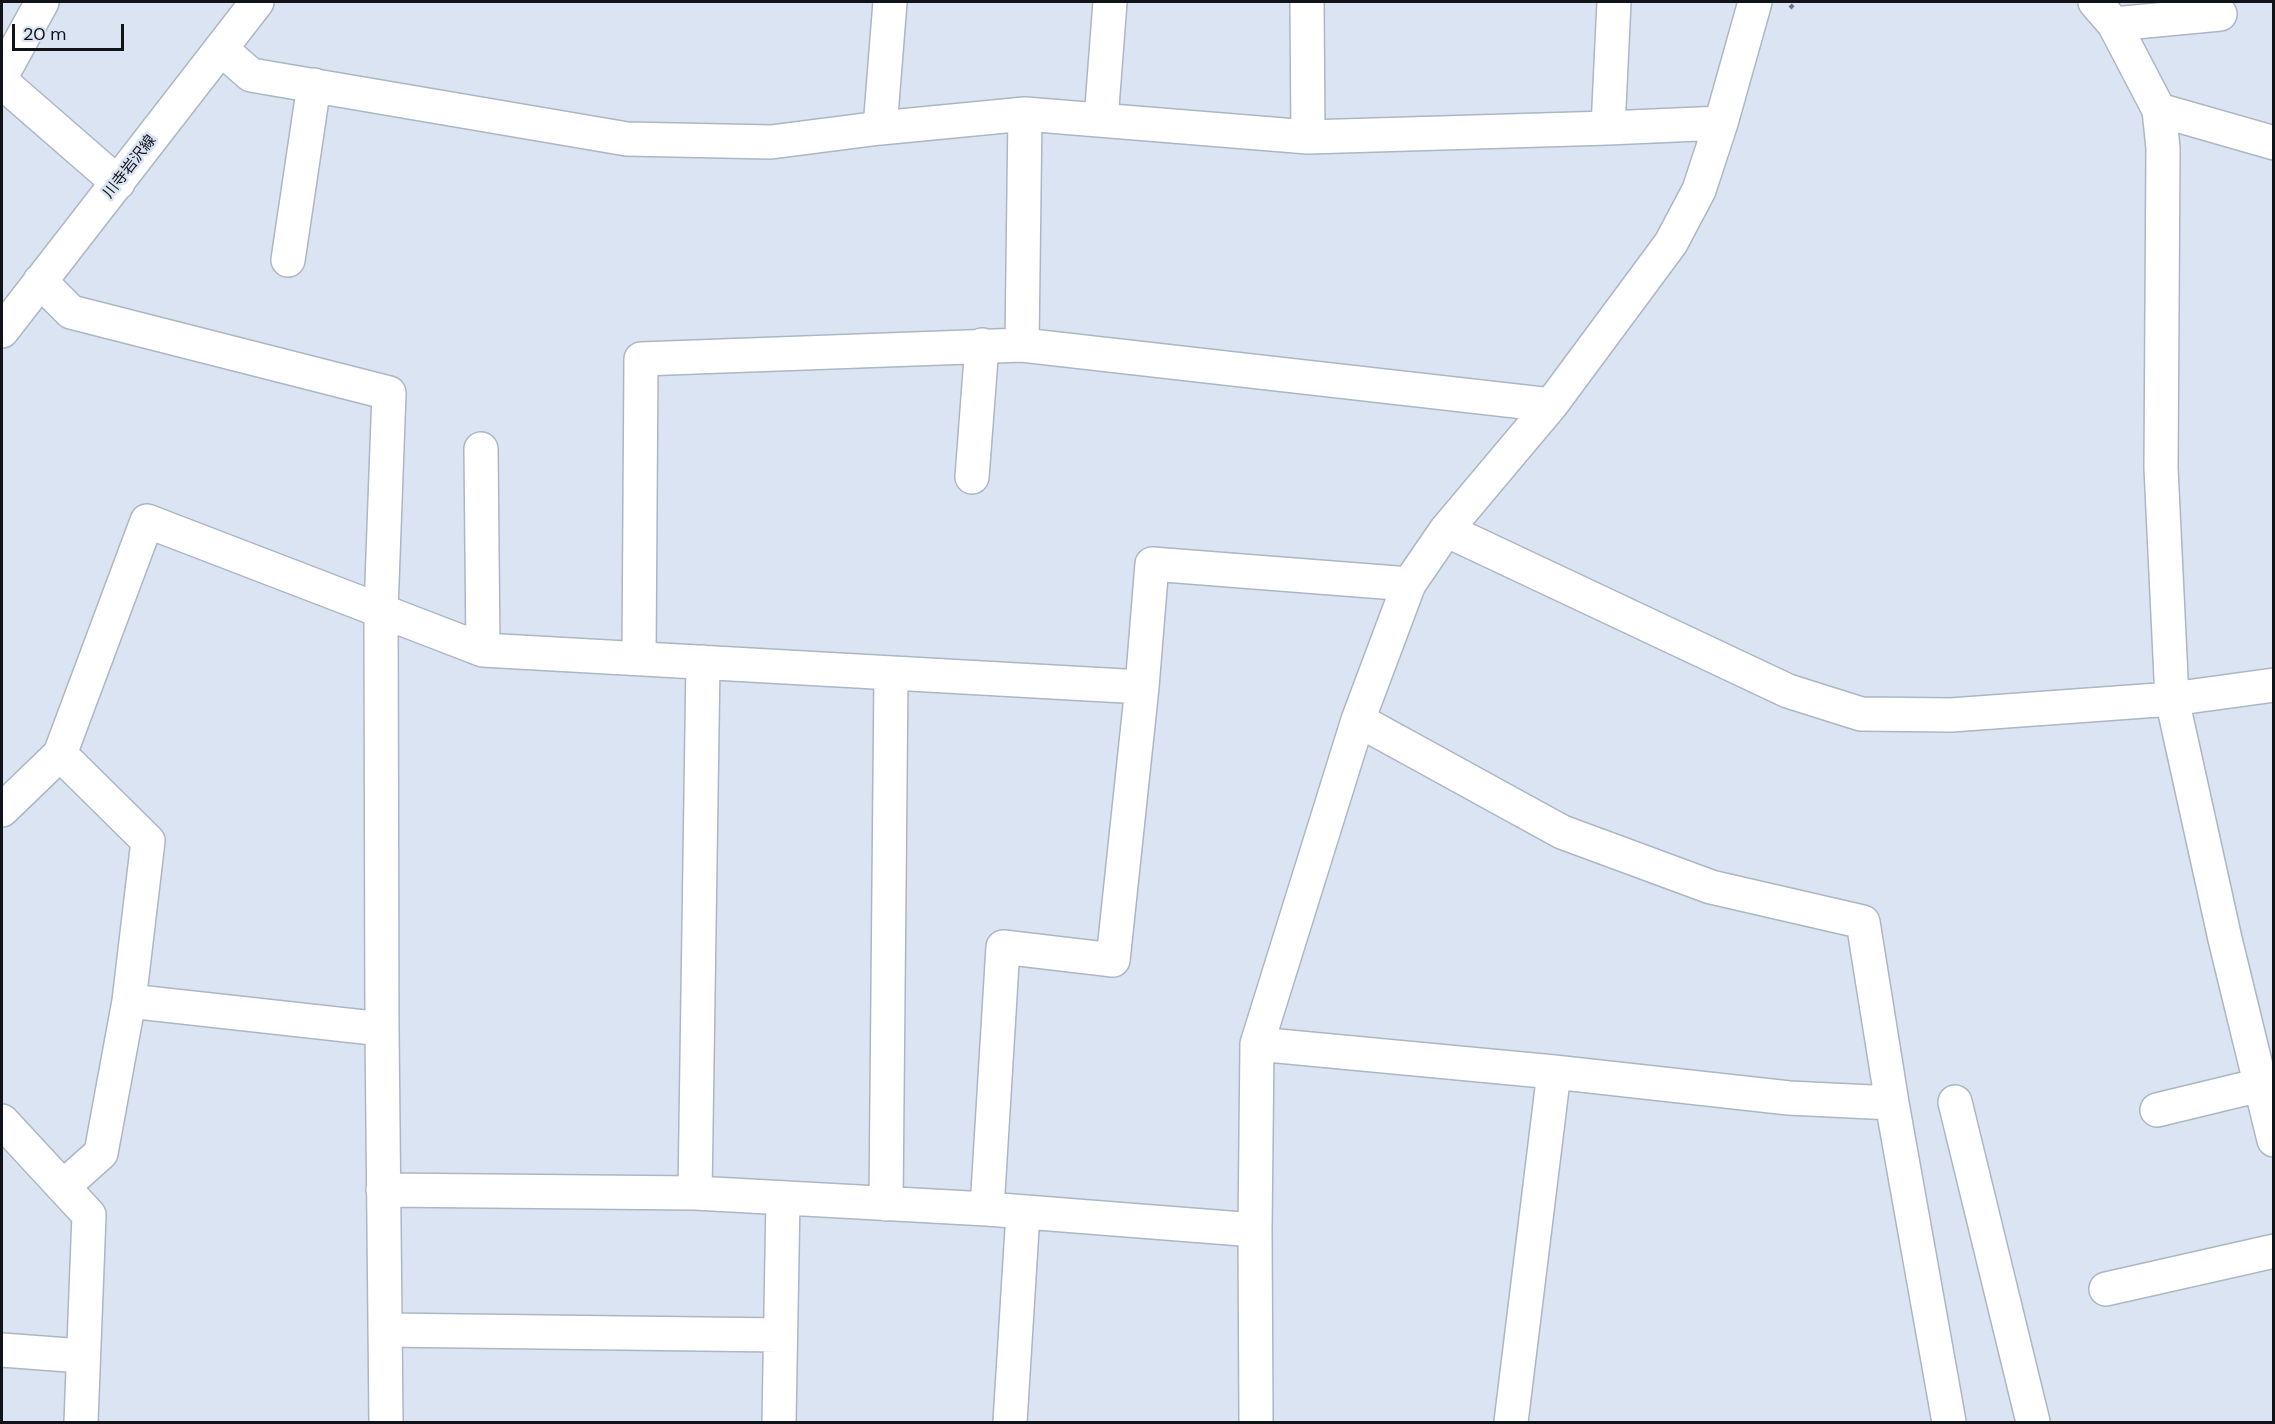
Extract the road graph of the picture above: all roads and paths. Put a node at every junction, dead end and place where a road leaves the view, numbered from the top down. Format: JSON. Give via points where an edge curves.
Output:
{"nodes":[{"id":1,"x":42,"y":2,"type":"edge"},
{"id":2,"x":257,"y":2,"type":"edge"},
{"id":3,"x":890,"y":2,"type":"edge"},
{"id":4,"x":1110,"y":2,"type":"edge"},
{"id":5,"x":1307,"y":2,"type":"edge"},
{"id":6,"x":1614,"y":2,"type":"edge"},
{"id":7,"x":1755,"y":2,"type":"edge"},
{"id":8,"x":2104,"y":13,"type":"edge"},
{"id":9,"x":2220,"y":14,"type":"dead end"},
{"id":10,"x":220,"y":49,"type":"junction"},
{"id":11,"x":2,"y":75,"type":"edge"},
{"id":12,"x":2,"y":82,"type":"edge"},
{"id":13,"x":314,"y":85,"type":"junction"},
{"id":14,"x":2158,"y":110,"type":"junction"},
{"id":15,"x":1025,"y":114,"type":"junction"},
{"id":16,"x":1101,"y":120,"type":"junction"},
{"id":17,"x":1721,"y":123,"type":"junction"},
{"id":18,"x":880,"y":128,"type":"junction"},
{"id":19,"x":1608,"y":128,"type":"junction"},
{"id":20,"x":1308,"y":137,"type":"junction"},
{"id":21,"x":2274,"y":143,"type":"edge"},
{"id":22,"x":118,"y":183,"type":"junction"},
{"id":23,"x":288,"y":260,"type":"dead end"},
{"id":24,"x":39,"y":281,"type":"junction"},
{"id":25,"x":2,"y":331,"type":"edge"},
{"id":26,"x":982,"y":345,"type":"junction"},
{"id":27,"x":1022,"y":345,"type":"junction"},
{"id":28,"x":1551,"y":405,"type":"junction"},
{"id":29,"x":481,"y":449,"type":"dead end"},
{"id":30,"x":972,"y":477,"type":"dead end"},
{"id":31,"x":1446,"y":530,"type":"junction"},
{"id":32,"x":1409,"y":584,"type":"junction"},
{"id":33,"x":381,"y":610,"type":"junction"},
{"id":34,"x":483,"y":650,"type":"junction"},
{"id":35,"x":639,"y":657,"type":"junction"},
{"id":36,"x":703,"y":662,"type":"junction"},
{"id":37,"x":891,"y":674,"type":"junction"},
{"id":38,"x":2274,"y":684,"type":"edge"},
{"id":39,"x":1142,"y":687,"type":"junction"},
{"id":40,"x":2172,"y":699,"type":"junction"},
{"id":41,"x":1358,"y":720,"type":"junction"},
{"id":42,"x":60,"y":754,"type":"junction"},
{"id":43,"x":2,"y":810,"type":"edge"},
{"id":44,"x":129,"y":1001,"type":"junction"},
{"id":45,"x":382,"y":1029,"type":"junction"},
{"id":46,"x":1257,"y":1044,"type":"junction"},
{"id":47,"x":1554,"y":1072,"type":"junction"},
{"id":48,"x":2260,"y":1085,"type":"junction"},
{"id":49,"x":1955,"y":1102,"type":"dead end"},
{"id":50,"x":1892,"y":1103,"type":"junction"},
{"id":51,"x":2157,"y":1110,"type":"dead end"},
{"id":52,"x":2,"y":1121,"type":"edge"},
{"id":53,"x":2274,"y":1140,"type":"edge"},
{"id":54,"x":63,"y":1186,"type":"junction"},
{"id":55,"x":383,"y":1190,"type":"junction"},
{"id":56,"x":696,"y":1193,"type":"junction"},
{"id":57,"x":783,"y":1199,"type":"junction"},
{"id":58,"x":886,"y":1204,"type":"junction"},
{"id":59,"x":987,"y":1209,"type":"junction"},
{"id":60,"x":1023,"y":1213,"type":"junction"},
{"id":61,"x":1255,"y":1230,"type":"junction"},
{"id":62,"x":2274,"y":1251,"type":"edge"},
{"id":63,"x":2106,"y":1289,"type":"dead end"},
{"id":64,"x":385,"y":1330,"type":"junction"},
{"id":65,"x":780,"y":1335,"type":"junction"},
{"id":66,"x":2,"y":1350,"type":"edge"},
{"id":67,"x":82,"y":1356,"type":"junction"},
{"id":68,"x":81,"y":1422,"type":"edge"},
{"id":69,"x":386,"y":1422,"type":"edge"},
{"id":70,"x":779,"y":1422,"type":"edge"},
{"id":71,"x":1010,"y":1422,"type":"edge"},
{"id":72,"x":1265,"y":1422,"type":"edge"},
{"id":73,"x":1512,"y":1422,"type":"edge"},
{"id":74,"x":1949,"y":1422,"type":"edge"},
{"id":75,"x":2033,"y":1422,"type":"edge"}],
"edges":[{"from":1,"to":11,"type":"street"},
{"from":2,"to":10,"type":"street","name":"川寺岩沢線"},
{"from":3,"to":18,"type":"street"},
{"from":4,"to":16,"type":"street"},
{"from":5,"to":20,"type":"street"},
{"from":6,"to":19,"type":"street"},
{"from":7,"to":17,"type":"street"},
{"from":8,"to":9,"type":"street"},
{"from":8,"to":14,"type":"street"},
{"from":10,"to":13,"type":"street","via":[[251,75]]},
{"from":10,"to":22,"type":"street","name":"川寺岩沢線"},
{"from":12,"to":22,"type":"street"},
{"from":13,"to":18,"type":"street","via":[[627,139],[771,142]]},
{"from":13,"to":23,"type":"street"},
{"from":14,"to":21,"type":"street"},
{"from":14,"to":40,"type":"street","via":[[2163,148],[2161,468]]},
{"from":15,"to":16,"type":"street"},
{"from":15,"to":18,"type":"street"},
{"from":15,"to":27,"type":"street"},
{"from":16,"to":20,"type":"street"},
{"from":17,"to":19,"type":"street"},
{"from":17,"to":28,"type":"street","via":[[1699,190],[1671,243]]},
{"from":19,"to":20,"type":"street"},
{"from":22,"to":24,"type":"street","name":"川寺岩沢線"},
{"from":24,"to":25,"type":"street","name":"川寺岩沢線"},
{"from":24,"to":33,"type":"street","via":[[71,312],[389,393]]},
{"from":26,"to":27,"type":"street"},
{"from":26,"to":30,"type":"street"},
{"from":26,"to":35,"type":"street","via":[[641,359]]},
{"from":27,"to":28,"type":"street"},
{"from":28,"to":31,"type":"street"},
{"from":29,"to":34,"type":"street"},
{"from":31,"to":32,"type":"street"},
{"from":31,"to":40,"type":"street","via":[[1788,691],[1861,714],[1951,715]]},
{"from":32,"to":39,"type":"street","via":[[1152,564]]},
{"from":32,"to":41,"type":"street"},
{"from":33,"to":34,"type":"street"},
{"from":33,"to":42,"type":"street","via":[[147,521]]},
{"from":33,"to":45,"type":"street"},
{"from":34,"to":35,"type":"street"},
{"from":35,"to":36,"type":"street"},
{"from":36,"to":37,"type":"street"},
{"from":36,"to":56,"type":"street"},
{"from":37,"to":39,"type":"street"},
{"from":37,"to":58,"type":"street"},
{"from":38,"to":40,"type":"street"},
{"from":39,"to":59,"type":"street","via":[[1113,960],[1003,946]]},
{"from":40,"to":48,"type":"street"},
{"from":41,"to":46,"type":"street"},
{"from":41,"to":50,"type":"street","via":[[1562,832],[1711,887],[1863,922]]},
{"from":42,"to":43,"type":"street"},
{"from":42,"to":44,"type":"street","via":[[148,841]]},
{"from":44,"to":45,"type":"street"},
{"from":44,"to":54,"type":"street","via":[[101,1152]]},
{"from":45,"to":55,"type":"street"},
{"from":46,"to":47,"type":"street"},
{"from":46,"to":61,"type":"street"},
{"from":47,"to":50,"type":"street","via":[[1789,1098]]},
{"from":47,"to":73,"type":"street"},
{"from":48,"to":51,"type":"street"},
{"from":48,"to":53,"type":"street"},
{"from":49,"to":75,"type":"street"},
{"from":50,"to":74,"type":"street"},
{"from":52,"to":54,"type":"street"},
{"from":54,"to":67,"type":"street","via":[[89,1215]]},
{"from":55,"to":56,"type":"street"},
{"from":55,"to":64,"type":"street"},
{"from":56,"to":57,"type":"street"},
{"from":57,"to":58,"type":"street"},
{"from":57,"to":65,"type":"street"},
{"from":58,"to":59,"type":"street"},
{"from":59,"to":60,"type":"street"},
{"from":60,"to":61,"type":"street"},
{"from":60,"to":71,"type":"street"},
{"from":61,"to":72,"type":"street"},
{"from":62,"to":63,"type":"street"},
{"from":64,"to":65,"type":"street"},
{"from":64,"to":69,"type":"street"},
{"from":65,"to":70,"type":"street"},
{"from":66,"to":67,"type":"street"},
{"from":67,"to":68,"type":"street"}]}
